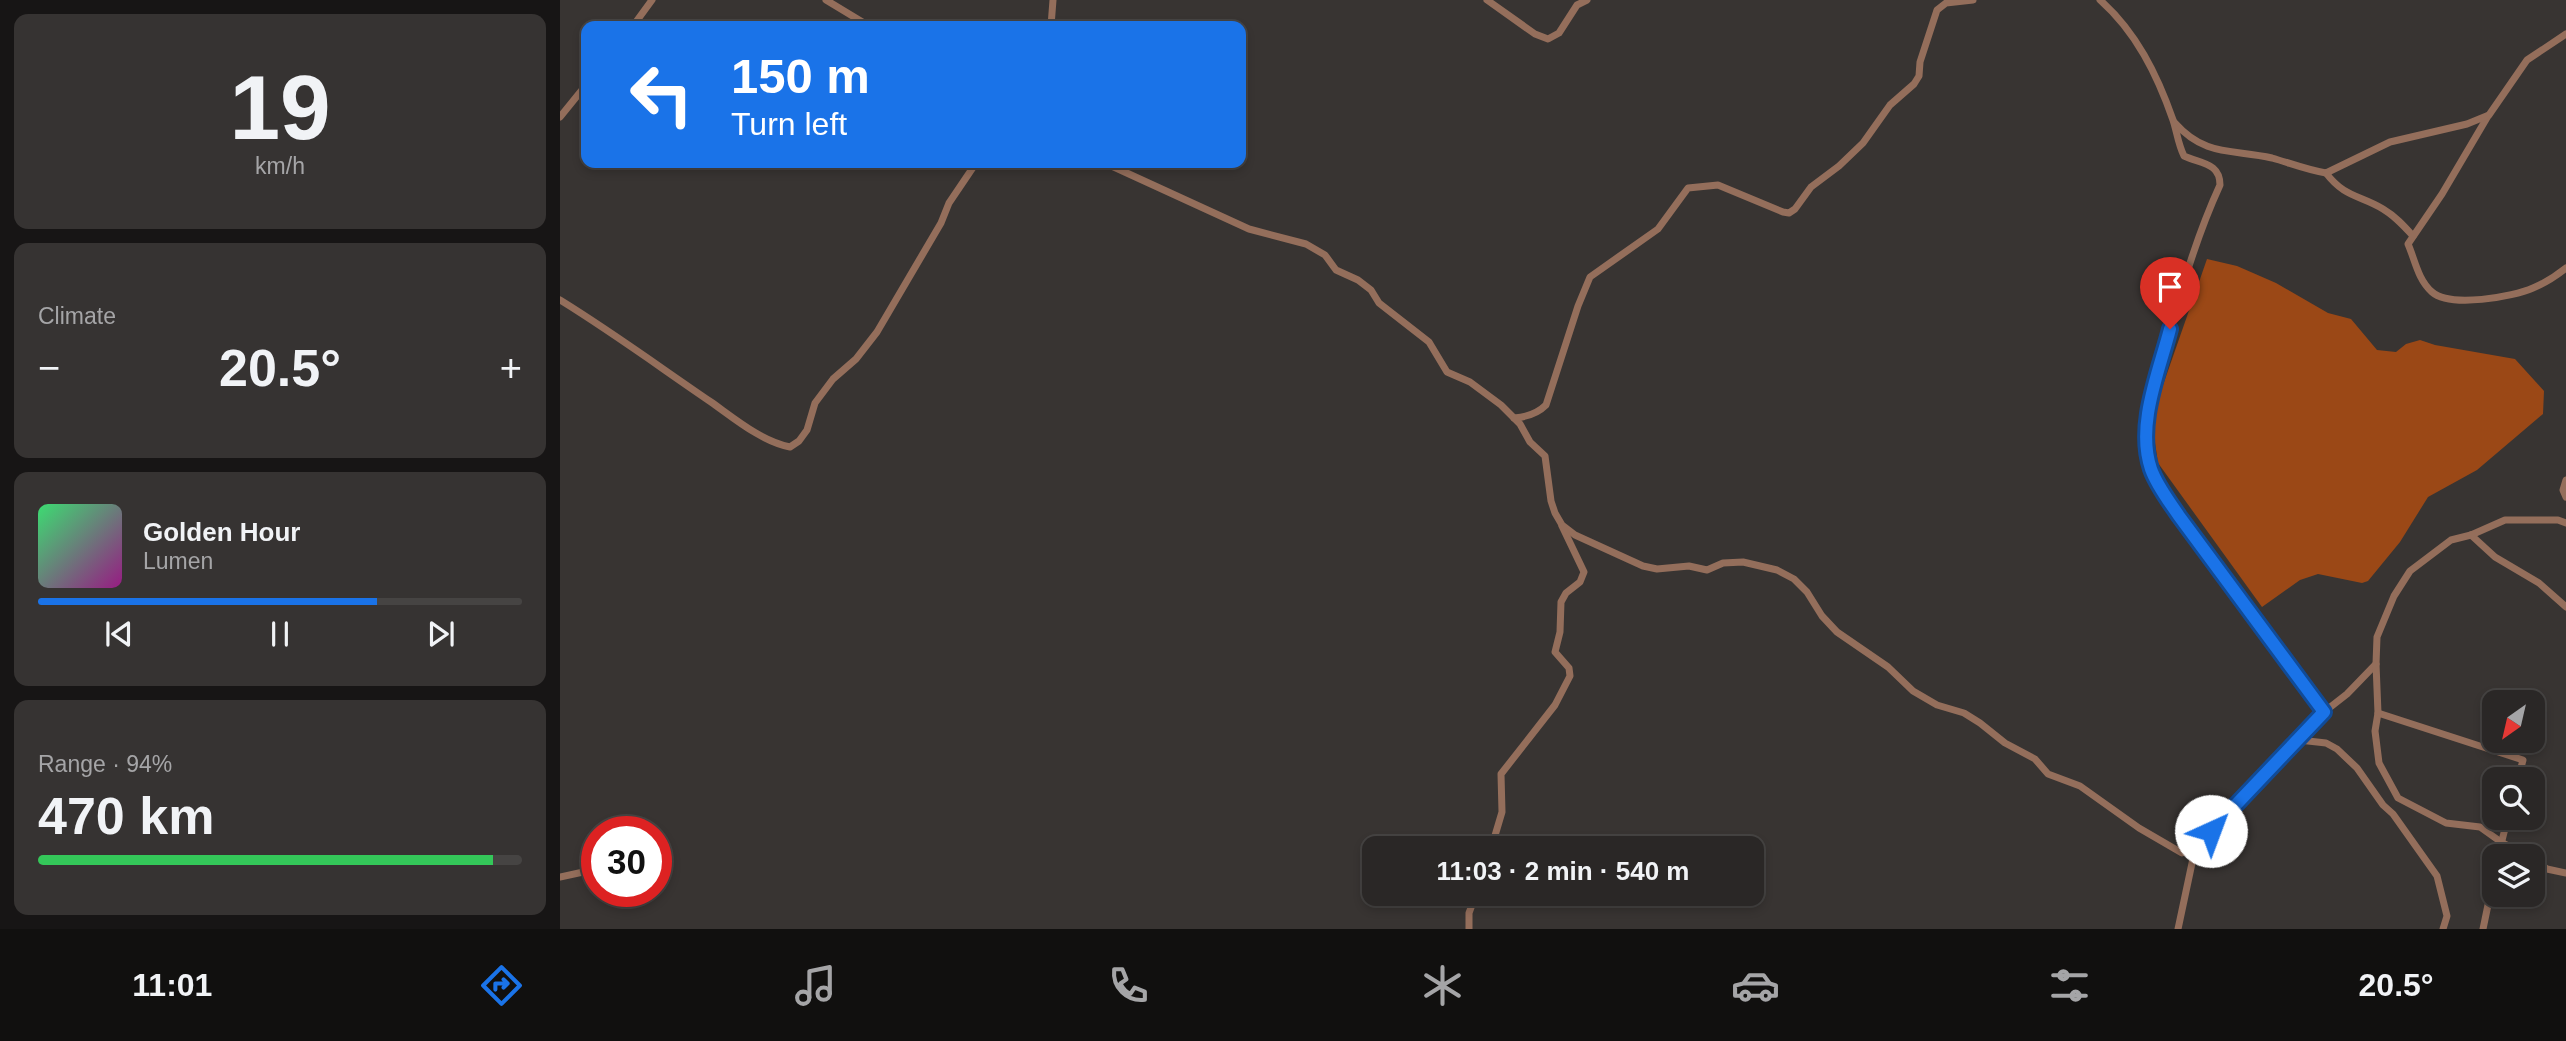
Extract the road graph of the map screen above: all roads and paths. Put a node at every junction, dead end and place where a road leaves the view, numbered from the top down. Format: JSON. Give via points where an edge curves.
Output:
{"nodes":[{"id":1,"x":652,"y":0,"type":"edge"},
{"id":2,"x":826,"y":0,"type":"edge"},
{"id":3,"x":1054,"y":0,"type":"edge"},
{"id":4,"x":1487,"y":0,"type":"edge"},
{"id":5,"x":1587,"y":0,"type":"edge"},
{"id":6,"x":1973,"y":0,"type":"edge"},
{"id":7,"x":2100,"y":0,"type":"edge"},
{"id":8,"x":637,"y":21,"type":"edge"},
{"id":9,"x":861,"y":21,"type":"edge"},
{"id":10,"x":1052,"y":21,"type":"edge"},
{"id":11,"x":2566,"y":34,"type":"edge"},
{"id":12,"x":581,"y":91,"type":"edge"},
{"id":13,"x":2489,"y":115,"type":"junction"},
{"id":14,"x":560,"y":117,"type":"edge"},
{"id":15,"x":2173,"y":121,"type":"junction"},
{"id":16,"x":973,"y":168,"type":"edge"},
{"id":17,"x":1116,"y":168,"type":"edge"},
{"id":18,"x":2326,"y":173,"type":"junction"},
{"id":19,"x":2413,"y":236,"type":"junction"},
{"id":20,"x":2566,"y":268,"type":"edge"},
{"id":21,"x":560,"y":300,"type":"edge"},
{"id":22,"x":1514,"y":418,"type":"junction"},
{"id":23,"x":2566,"y":481,"type":"edge"},
{"id":24,"x":2566,"y":498,"type":"edge"},
{"id":25,"x":2566,"y":523,"type":"edge"},
{"id":26,"x":1562,"y":526,"type":"junction"},
{"id":27,"x":2471,"y":535,"type":"junction"},
{"id":28,"x":2566,"y":607,"type":"edge"},
{"id":29,"x":2376,"y":664,"type":"junction"},
{"id":30,"x":2324,"y":712,"type":"junction"},
{"id":31,"x":2378,"y":713,"type":"junction"},
{"id":32,"x":2299,"y":740,"type":"junction"},
{"id":33,"x":2521,"y":767,"type":"edge"},
{"id":34,"x":2504,"y":830,"type":"edge"},
{"id":35,"x":1495,"y":836,"type":"edge"},
{"id":36,"x":2501,"y":842,"type":"junction"},
{"id":37,"x":2505,"y":844,"type":"edge"},
{"id":38,"x":2195,"y":849,"type":"junction"},
{"id":39,"x":2545,"y":868,"type":"edge"},
{"id":40,"x":581,"y":872,"type":"edge"},
{"id":41,"x":2566,"y":873,"type":"edge"},
{"id":42,"x":560,"y":877,"type":"edge"},
{"id":43,"x":1472,"y":906,"type":"edge"},
{"id":44,"x":2488,"y":907,"type":"edge"},
{"id":45,"x":1469,"y":929,"type":"edge"},
{"id":46,"x":2178,"y":929,"type":"edge"},
{"id":47,"x":2443,"y":929,"type":"edge"},
{"id":48,"x":2483,"y":929,"type":"edge"}],
"edges":[{"from":1,"to":8,"type":"street"},
{"from":2,"to":9,"type":"street"},
{"from":3,"to":10,"type":"street"},
{"from":4,"to":5,"type":"street","via":[[1548,39],[1559,33],[1577,5]]},
{"from":6,"to":22,"type":"street","via":[[1945,3],[1937,10],[1914,84],[1890,105],[1863,143],[1811,187],[1795,209],[1783,212],[1718,185],[1688,188],[1658,229],[1590,277],[1546,405],[1528,417]]},
{"from":7,"to":15,"type":"street","via":[[2140,46]]},
{"from":11,"to":13,"type":"street","via":[[2527,60]]},
{"from":12,"to":14,"type":"street"},
{"from":13,"to":18,"type":"street","via":[[2390,142]]},
{"from":13,"to":19,"type":"street"},
{"from":15,"to":18,"type":"street","via":[[2209,148]]},
{"from":15,"to":30,"type":"street","via":[[2184,156],[2216,169],[2220,186],[2170,329],[2151,406],[2147,453],[2158,485],[2179,516]]},
{"from":16,"to":21,"type":"street","via":[[877,331],[827,387],[807,430],[790,447],[760,434]]},
{"from":17,"to":22,"type":"street","via":[[1249,229],[1306,244],[1325,255],[1336,270],[1358,279],[1379,303],[1429,342],[1447,372],[1470,382]]},
{"from":18,"to":19,"type":"street","via":[[2349,195],[2394,216]]},
{"from":19,"to":20,"type":"street","via":[[2408,244],[2422,280],[2447,300],[2514,295]]},
{"from":22,"to":26,"type":"street","via":[[1545,456],[1551,501]]},
{"from":23,"to":24,"type":"street"},
{"from":25,"to":27,"type":"street","via":[[2505,520]]},
{"from":26,"to":35,"type":"street","via":[[1584,572],[1561,602],[1555,652],[1570,676],[1555,705],[1501,774],[1502,812]]},
{"from":26,"to":38,"type":"street","via":[[1657,569],[1689,566],[1707,570],[1743,562],[1777,570],[1807,592],[1837,632],[1888,667],[1913,691],[1964,713],[2035,759],[2048,774],[2080,786],[2168,847],[2182,853]]},
{"from":27,"to":28,"type":"street"},
{"from":27,"to":29,"type":"street","via":[[2451,540],[2410,571],[2378,637]]},
{"from":29,"to":30,"type":"street"},
{"from":29,"to":31,"type":"street"},
{"from":30,"to":32,"type":"street"},
{"from":31,"to":33,"type":"street","via":[[2523,760]]},
{"from":31,"to":36,"type":"street","via":[[2379,764],[2398,798],[2446,823],[2480,827]]},
{"from":32,"to":38,"type":"street"},
{"from":32,"to":47,"type":"street","via":[[2337,749],[2393,814],[2437,876],[2447,916]]},
{"from":34,"to":36,"type":"street"},
{"from":36,"to":37,"type":"street"},
{"from":38,"to":46,"type":"street"},
{"from":39,"to":41,"type":"street"},
{"from":40,"to":42,"type":"street"},
{"from":43,"to":45,"type":"street"},
{"from":44,"to":48,"type":"street"}]}
